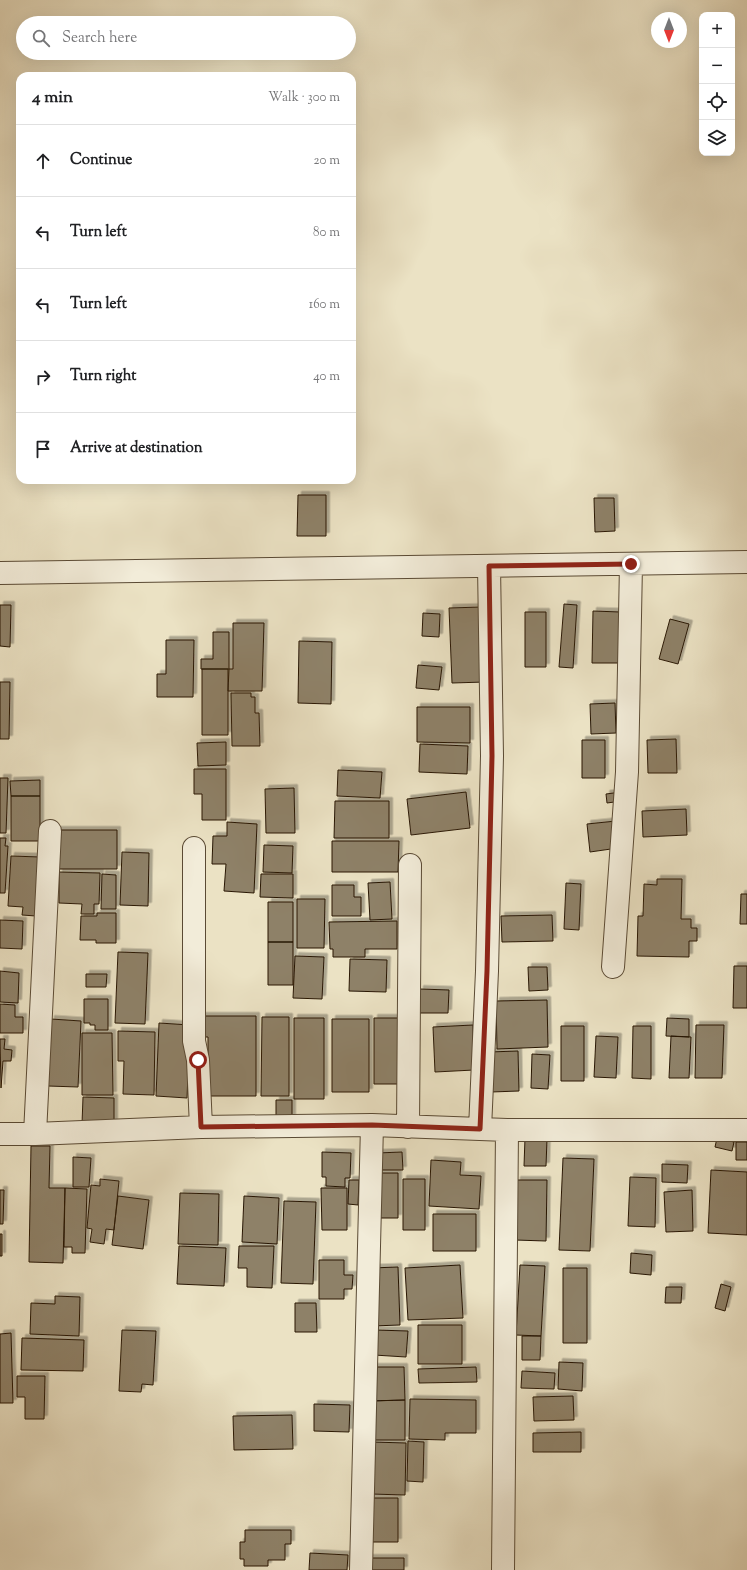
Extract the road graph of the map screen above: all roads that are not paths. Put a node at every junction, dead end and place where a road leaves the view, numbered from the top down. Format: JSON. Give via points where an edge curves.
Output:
{"nodes":[{"id":1,"x":747,"y":562,"type":"edge"},
{"id":2,"x":631,"y":564,"type":"junction"},
{"id":3,"x":489,"y":566,"type":"junction"},
{"id":4,"x":0,"y":573,"type":"edge"},
{"id":5,"x":50,"y":831,"type":"dead end"},
{"id":6,"x":194,"y":848,"type":"dead end"},
{"id":7,"x":410,"y":865,"type":"dead end"},
{"id":8,"x":613,"y":967,"type":"dead end"},
{"id":9,"x":372,"y":1125,"type":"junction"},
{"id":10,"x":201,"y":1127,"type":"junction"},
{"id":11,"x":408,"y":1127,"type":"junction"},
{"id":12,"x":480,"y":1129,"type":"junction"},
{"id":13,"x":507,"y":1130,"type":"junction"},
{"id":14,"x":747,"y":1130,"type":"edge"},
{"id":15,"x":0,"y":1134,"type":"edge"},
{"id":16,"x":35,"y":1134,"type":"junction"},
{"id":17,"x":361,"y":1570,"type":"edge"},
{"id":18,"x":503,"y":1570,"type":"edge"}],
"edges":[{"from":1,"to":2,"type":"street"},
{"from":2,"to":3,"type":"street"},
{"from":2,"to":8,"type":"street","via":[[627,772]]},
{"from":3,"to":4,"type":"street"},
{"from":3,"to":12,"type":"street","via":[[492,764]]},
{"from":5,"to":16,"type":"street"},
{"from":6,"to":10,"type":"street","via":[[194,1041],[198,1060]]},
{"from":7,"to":11,"type":"street"},
{"from":9,"to":10,"type":"street"},
{"from":9,"to":11,"type":"street"},
{"from":9,"to":17,"type":"street"},
{"from":10,"to":16,"type":"street"},
{"from":11,"to":12,"type":"street"},
{"from":12,"to":13,"type":"street"},
{"from":13,"to":14,"type":"street"},
{"from":13,"to":18,"type":"street"},
{"from":15,"to":16,"type":"street"}]}
